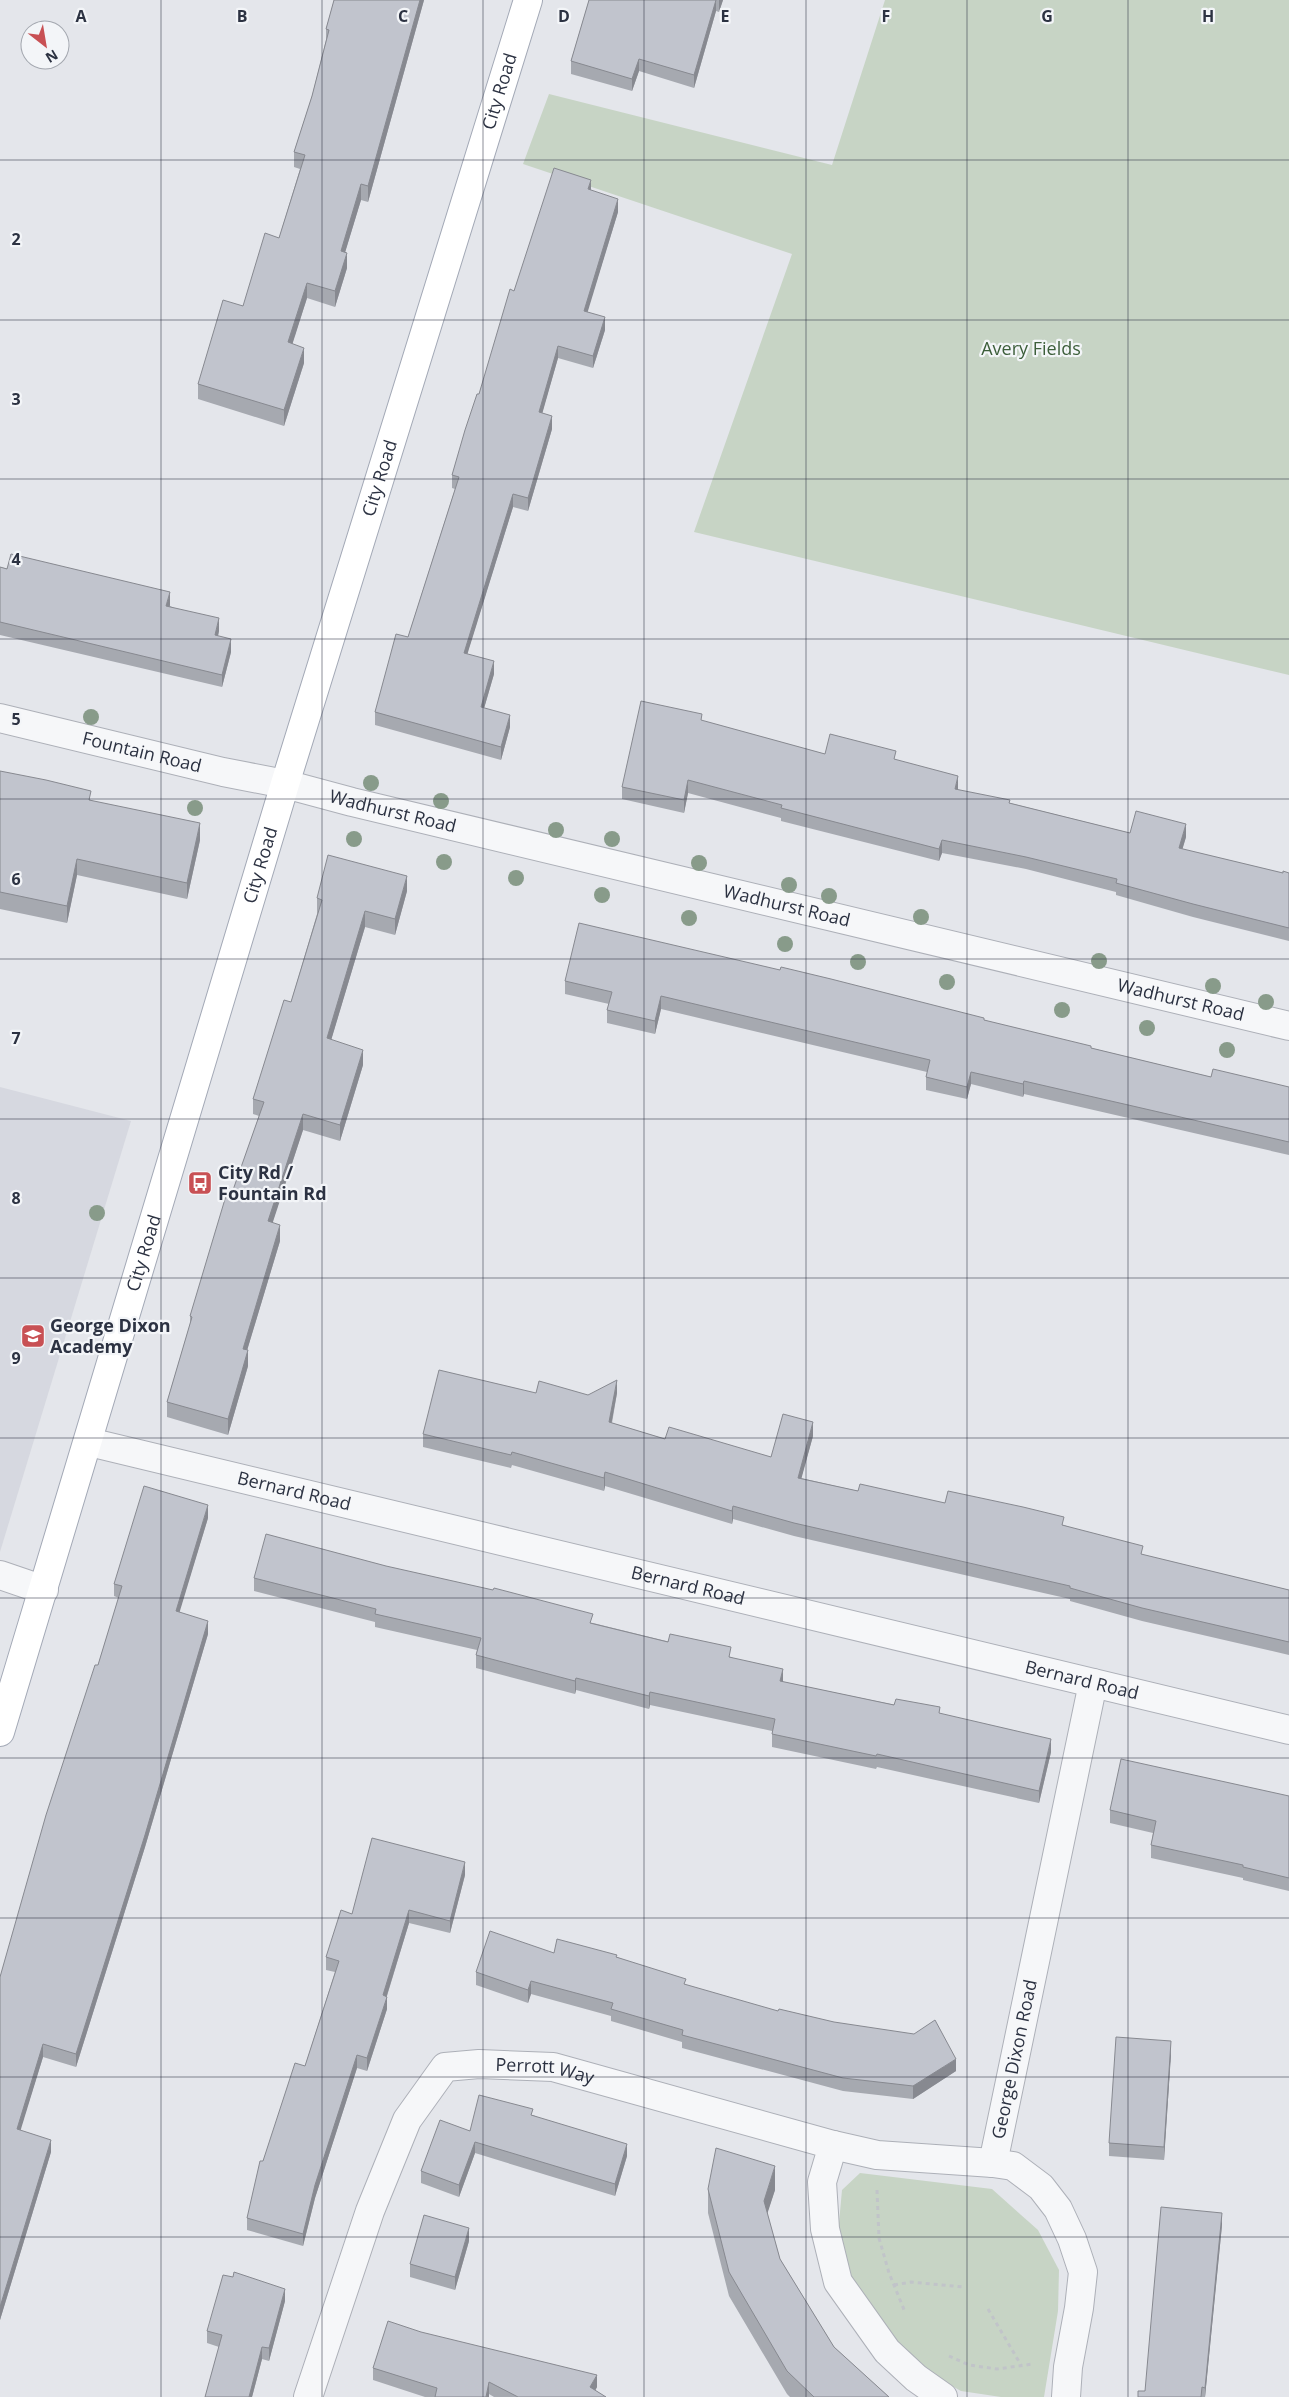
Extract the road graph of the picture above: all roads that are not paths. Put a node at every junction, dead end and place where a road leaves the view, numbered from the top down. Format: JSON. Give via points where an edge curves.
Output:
{"nodes":[{"id":1,"x":528,"y":0,"type":"edge"},
{"id":2,"x":0,"y":718,"type":"edge"},
{"id":3,"x":285,"y":784,"type":"junction"},
{"id":4,"x":1289,"y":1026,"type":"edge"},
{"id":5,"x":89,"y":1442,"type":"junction"},
{"id":6,"x":0,"y":1575,"type":"edge"},
{"id":7,"x":44,"y":1590,"type":"junction"},
{"id":8,"x":1093,"y":1683,"type":"junction"},
{"id":9,"x":1289,"y":1730,"type":"edge"},
{"id":10,"x":0,"y":1732,"type":"edge"},
{"id":11,"x":833,"y":2145,"type":"junction"},
{"id":12,"x":993,"y":2163,"type":"junction"},
{"id":13,"x":308,"y":2397,"type":"edge"},
{"id":14,"x":943,"y":2397,"type":"edge"},
{"id":15,"x":1066,"y":2397,"type":"edge"}],
"edges":[{"from":1,"to":3,"type":"main road","name":"City Road"},
{"from":2,"to":3,"type":"street","name":"Fountain Road"},
{"from":3,"to":4,"type":"street","name":"Wadhurst Road"},
{"from":3,"to":5,"type":"main road","name":"City Road"},
{"from":5,"to":7,"type":"main road","name":"City Road"},
{"from":5,"to":8,"type":"street","name":"Bernard Road"},
{"from":6,"to":7,"type":"street"},
{"from":7,"to":10,"type":"main road","name":"City Road"},
{"from":8,"to":9,"type":"street","name":"Bernard Road"},
{"from":8,"to":12,"type":"street","name":"George Dixon Road"},
{"from":11,"to":12,"type":"street","name":"Perrott Way","via":[[877,2155]]},
{"from":11,"to":13,"type":"street","name":"Perrott Way","via":[[553,2067],[479,2064],[445,2067],[408,2120],[370,2211]]},
{"from":11,"to":14,"type":"street","via":[[822,2182],[825,2229],[838,2282],[887,2351]]},
{"from":12,"to":15,"type":"street","name":"George Dixon Road","via":[[1012,2166],[1041,2187],[1058,2209],[1083,2272]]}]}
